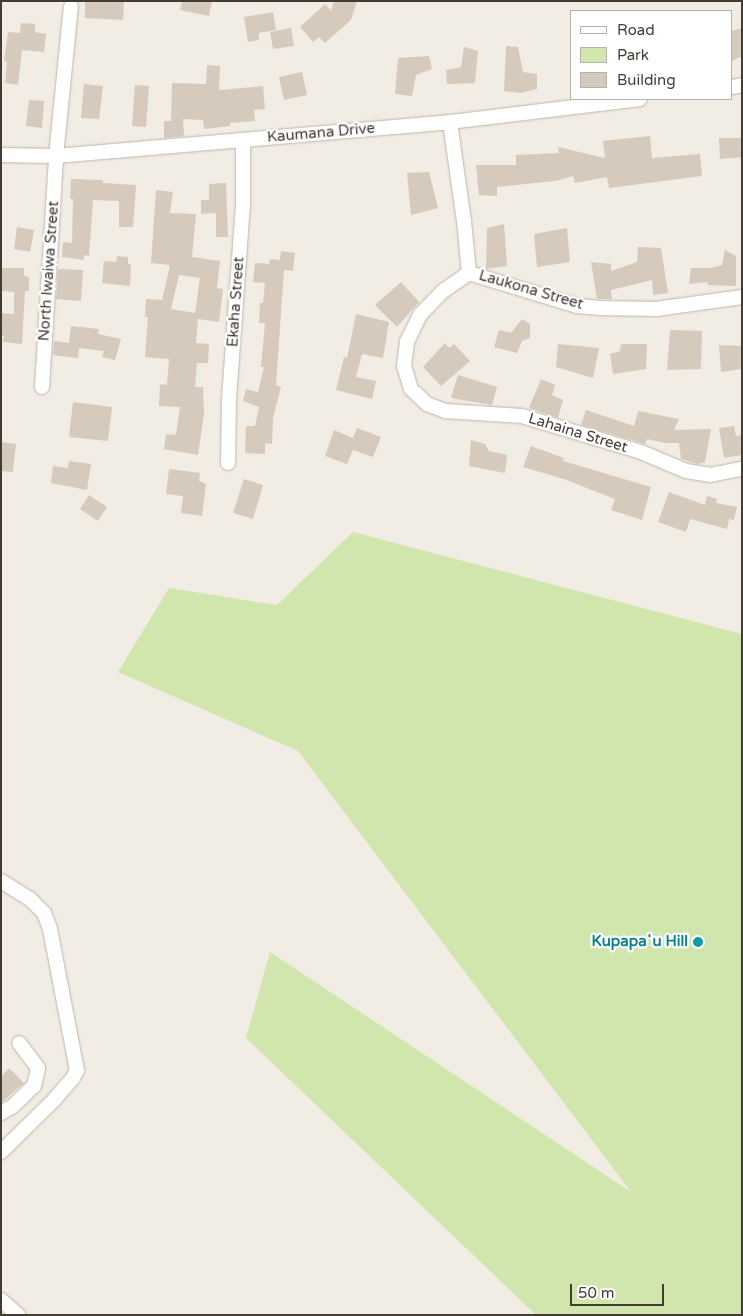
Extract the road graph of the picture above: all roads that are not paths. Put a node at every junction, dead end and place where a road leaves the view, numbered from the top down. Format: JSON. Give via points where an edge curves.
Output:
{"nodes":[{"id":1,"x":71,"y":7,"type":"dead end"},
{"id":2,"x":632,"y":100,"type":"edge"},
{"id":3,"x":450,"y":122,"type":"junction"},
{"id":4,"x":243,"y":140,"type":"junction"},
{"id":5,"x":1,"y":154,"type":"edge"},
{"id":6,"x":56,"y":156,"type":"junction"},
{"id":7,"x":469,"y":273,"type":"junction"},
{"id":8,"x":742,"y":297,"type":"edge"},
{"id":9,"x":42,"y":387,"type":"dead end"},
{"id":10,"x":228,"y":463,"type":"dead end"},
{"id":11,"x":742,"y":469,"type":"edge"},
{"id":12,"x":1,"y":881,"type":"edge"},
{"id":13,"x":19,"y":1043,"type":"dead end"},
{"id":14,"x":1,"y":1113,"type":"edge"},
{"id":15,"x":1,"y":1152,"type":"edge"},
{"id":16,"x":1,"y":1300,"type":"edge"},
{"id":17,"x":18,"y":1315,"type":"edge"}],
"edges":[{"from":1,"to":6,"type":"street","name":"North Iwaiwa Street"},
{"from":2,"to":3,"type":"street","name":"Kaumana Drive"},
{"from":3,"to":4,"type":"street","name":"Kaumana Drive"},
{"from":3,"to":7,"type":"street"},
{"from":4,"to":6,"type":"street","name":"Kaumana Drive"},
{"from":4,"to":10,"type":"street","name":"Ekaha Street","via":[[243,205],[229,399]]},
{"from":5,"to":6,"type":"street","name":"Kaumana Drive"},
{"from":6,"to":9,"type":"street","name":"North Iwaiwa Street"},
{"from":7,"to":8,"type":"street","name":"Laukona Street","via":[[577,306],[598,308],[656,309]]},
{"from":7,"to":11,"type":"street","name":"Lahaina Street","via":[[443,291],[420,315],[408,342],[404,366],[411,389],[427,404],[445,412],[522,416],[710,475]]},
{"from":12,"to":15,"type":"street","via":[[44,913],[50,929],[76,1070],[56,1099]]},
{"from":13,"to":14,"type":"street","via":[[38,1068],[34,1086]]},
{"from":16,"to":17,"type":"street"}]}
